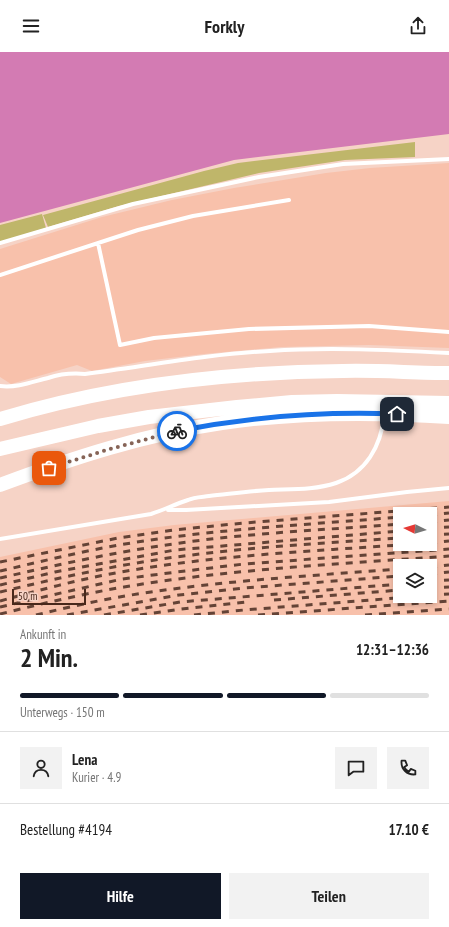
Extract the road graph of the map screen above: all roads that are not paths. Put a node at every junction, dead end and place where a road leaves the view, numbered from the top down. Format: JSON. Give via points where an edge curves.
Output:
{"nodes":[{"id":1,"x":449,"y":159,"type":"edge"},
{"id":2,"x":289,"y":200,"type":"dead end"},
{"id":3,"x":0,"y":243,"type":"edge"},
{"id":4,"x":98,"y":243,"type":"junction"},
{"id":5,"x":0,"y":275,"type":"edge"},
{"id":6,"x":449,"y":332,"type":"edge"},
{"id":7,"x":449,"y":353,"type":"edge"},
{"id":8,"x":449,"y":373,"type":"edge"},
{"id":9,"x":0,"y":386,"type":"edge"},
{"id":10,"x":449,"y":403,"type":"edge"},
{"id":11,"x":384,"y":414,"type":"junction"},
{"id":12,"x":449,"y":417,"type":"edge"},
{"id":13,"x":0,"y":419,"type":"edge"},
{"id":14,"x":222,"y":423,"type":"junction"},
{"id":15,"x":98,"y":426,"type":"junction"},
{"id":16,"x":0,"y":449,"type":"edge"},
{"id":17,"x":0,"y":485,"type":"edge"},
{"id":18,"x":449,"y":488,"type":"edge"},
{"id":19,"x":165,"y":510,"type":"junction"},
{"id":20,"x":0,"y":538,"type":"edge"}],
"edges":[{"from":1,"to":3,"type":"lane","via":[[343,164],[259,177],[133,204]]},
{"from":2,"to":4,"type":"lane","via":[[193,216]]},
{"from":4,"to":5,"type":"lane"},
{"from":4,"to":6,"type":"lane","via":[[120,344],[154,338],[249,329],[369,326]]},
{"from":7,"to":9,"type":"lane","via":[[365,349],[268,351],[166,361],[85,374],[74,373],[18,386]]},
{"from":8,"to":13,"type":"highway","via":[[344,371],[232,376],[113,392]]},
{"from":10,"to":15,"type":"highway","via":[[337,400],[292,402],[149,417]]},
{"from":11,"to":12,"type":"highway"},
{"from":11,"to":14,"type":"highway","via":[[330,414]]},
{"from":11,"to":19,"type":"lane","via":[[381,434],[370,458],[358,471],[336,483],[320,487],[189,499]]},
{"from":14,"to":15,"type":"highway"},
{"from":14,"to":17,"type":"highway","via":[[165,434],[61,464]]},
{"from":15,"to":16,"type":"highway"},
{"from":18,"to":19,"type":"lane","via":[[330,502]]},
{"from":19,"to":20,"type":"lane"}]}
